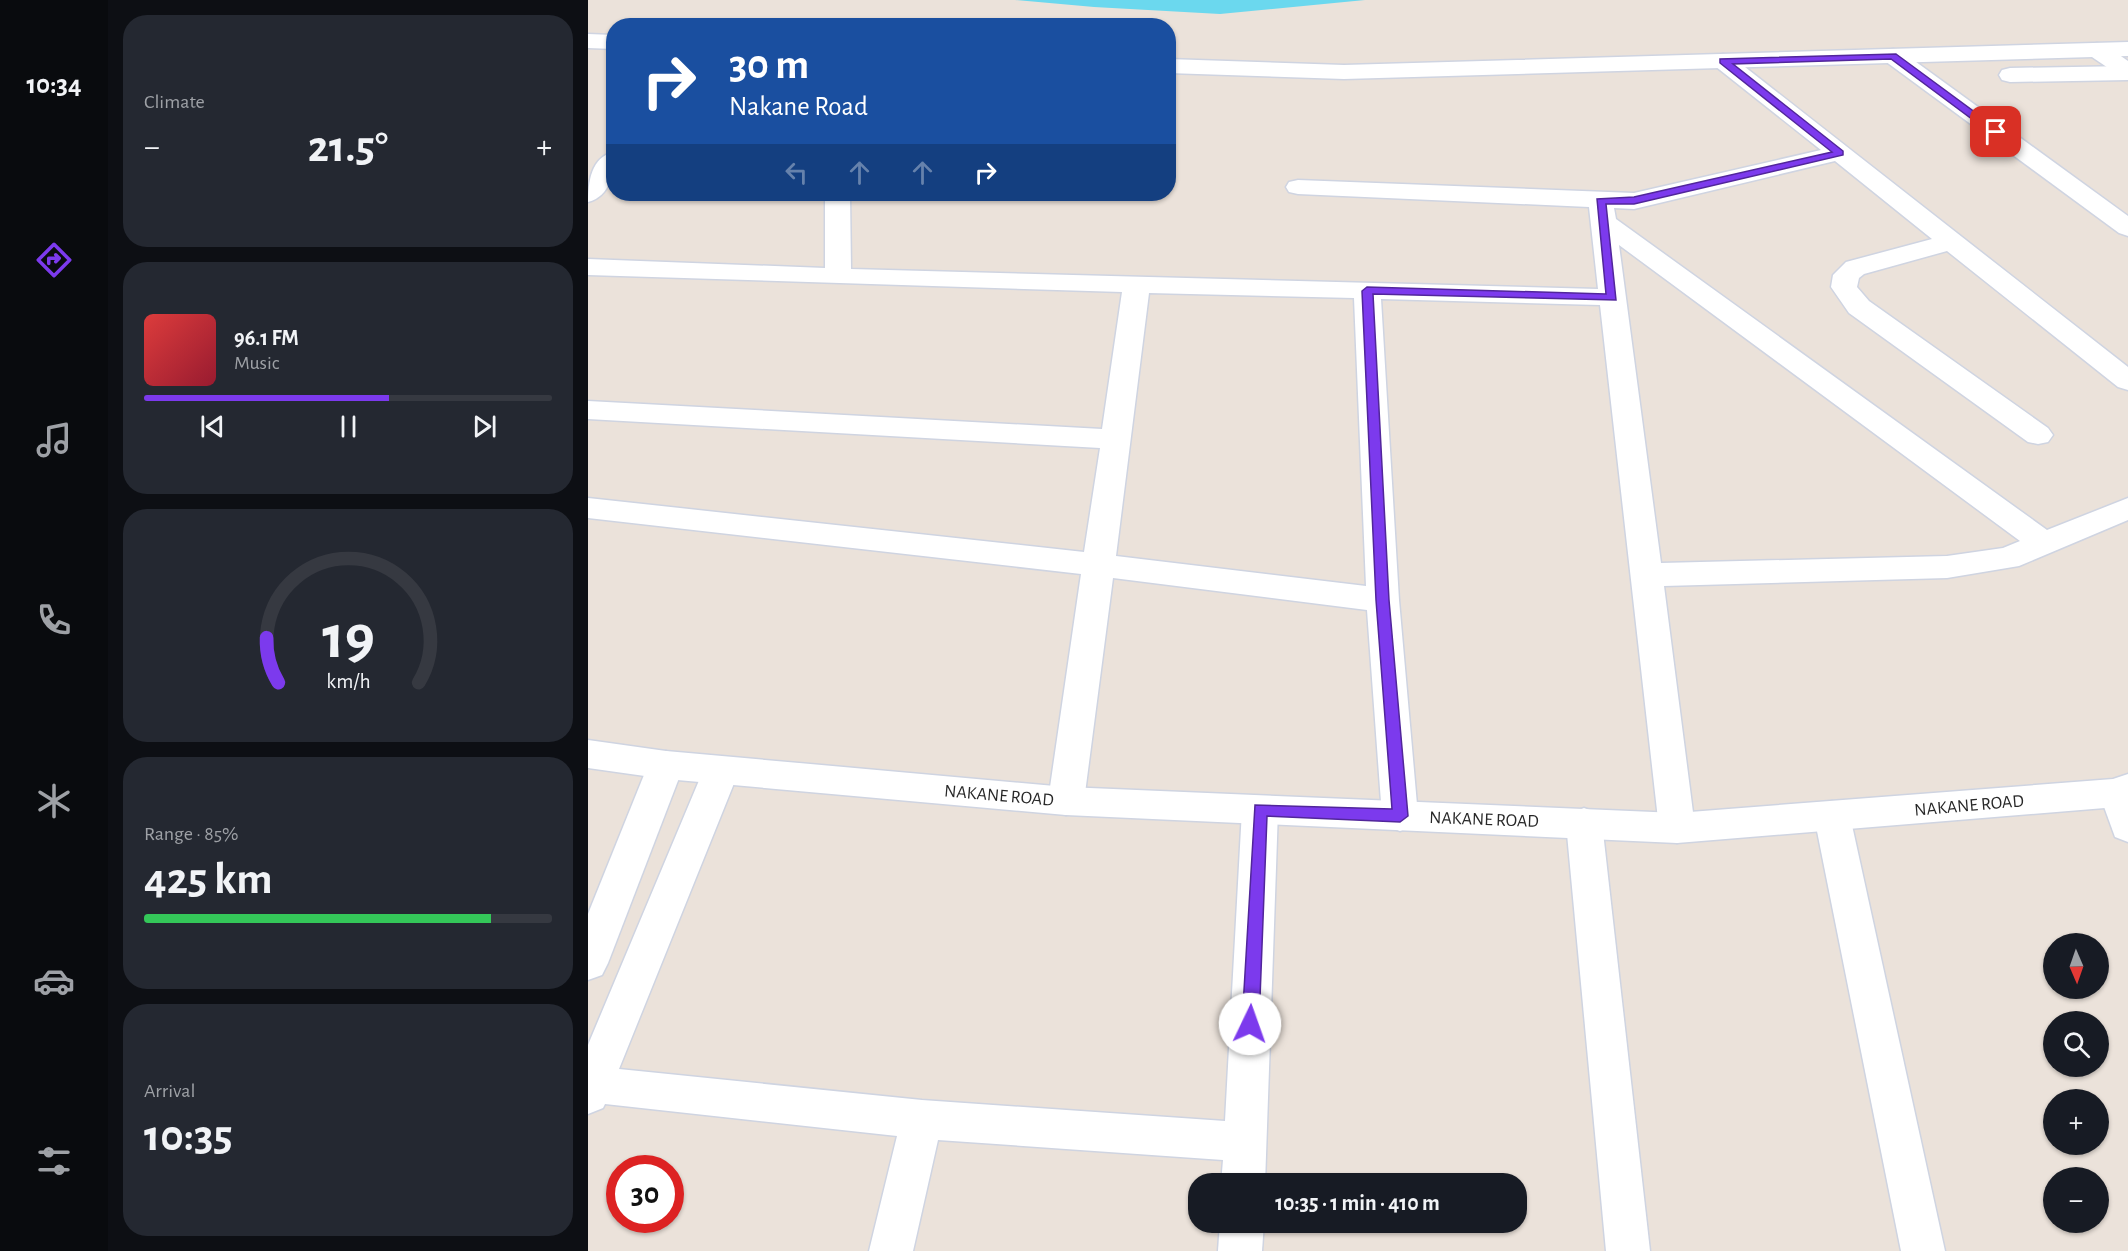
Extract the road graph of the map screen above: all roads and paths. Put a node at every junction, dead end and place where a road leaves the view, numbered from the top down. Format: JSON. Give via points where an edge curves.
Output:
{"nodes":[{"id":1,"x":588,"y":41,"type":"edge"},
{"id":2,"x":606,"y":42,"type":"edge"},
{"id":3,"x":2128,"y":49,"type":"edge"},
{"id":4,"x":2097,"y":50,"type":"junction"},
{"id":5,"x":1893,"y":56,"type":"junction"},
{"id":6,"x":588,"y":61,"type":"edge"},
{"id":7,"x":1724,"y":61,"type":"junction"},
{"id":8,"x":606,"y":62,"type":"edge"},
{"id":9,"x":1176,"y":66,"type":"edge"},
{"id":10,"x":2128,"y":72,"type":"edge"},
{"id":11,"x":1920,"y":76,"type":"junction"},
{"id":12,"x":1749,"y":82,"type":"junction"},
{"id":13,"x":1310,"y":93,"type":"dead end"},
{"id":14,"x":1839,"y":153,"type":"junction"},
{"id":15,"x":606,"y":170,"type":"edge"},
{"id":16,"x":1298,"y":188,"type":"dead end"},
{"id":17,"x":588,"y":194,"type":"edge"},
{"id":18,"x":838,"y":201,"type":"edge"},
{"id":19,"x":1602,"y":212,"type":"junction"},
{"id":20,"x":2128,"y":228,"type":"edge"},
{"id":21,"x":1952,"y":242,"type":"junction"},
{"id":22,"x":588,"y":267,"type":"edge"},
{"id":23,"x":838,"y":276,"type":"junction"},
{"id":24,"x":1137,"y":284,"type":"junction"},
{"id":25,"x":1367,"y":291,"type":"junction"},
{"id":26,"x":1612,"y":297,"type":"junction"},
{"id":27,"x":2128,"y":381,"type":"edge"},
{"id":28,"x":588,"y":410,"type":"edge"},
{"id":29,"x":2038,"y":435,"type":"dead end"},
{"id":30,"x":1116,"y":439,"type":"junction"},
{"id":31,"x":588,"y":508,"type":"edge"},
{"id":32,"x":2128,"y":508,"type":"edge"},
{"id":33,"x":2044,"y":543,"type":"junction"},
{"id":34,"x":1098,"y":565,"type":"junction"},
{"id":35,"x":1645,"y":575,"type":"junction"},
{"id":36,"x":1383,"y":600,"type":"junction"},
{"id":37,"x":588,"y":754,"type":"edge"},
{"id":38,"x":666,"y":765,"type":"junction"},
{"id":39,"x":721,"y":771,"type":"junction"},
{"id":40,"x":2123,"y":791,"type":"edge"},
{"id":41,"x":1066,"y":801,"type":"junction"},
{"id":42,"x":1260,"y":810,"type":"junction"},
{"id":43,"x":1400,"y":816,"type":"junction"},
{"id":44,"x":1832,"y":816,"type":"junction"},
{"id":45,"x":1584,"y":824,"type":"junction"},
{"id":46,"x":2128,"y":827,"type":"edge"},
{"id":47,"x":1677,"y":828,"type":"junction"},
{"id":48,"x":588,"y":963,"type":"edge"},
{"id":49,"x":589,"y":1088,"type":"edge"},
{"id":50,"x":922,"y":1119,"type":"junction"},
{"id":51,"x":1245,"y":1142,"type":"junction"},
{"id":52,"x":1244,"y":1173,"type":"edge"},
{"id":53,"x":1241,"y":1233,"type":"edge"},
{"id":54,"x":891,"y":1251,"type":"edge"},
{"id":55,"x":1240,"y":1251,"type":"edge"},
{"id":56,"x":1628,"y":1251,"type":"edge"},
{"id":57,"x":1923,"y":1251,"type":"edge"}],
"edges":[{"from":1,"to":2,"type":"street"},
{"from":3,"to":4,"type":"street"},
{"from":4,"to":5,"type":"street"},
{"from":4,"to":10,"type":"street"},
{"from":5,"to":7,"type":"street"},
{"from":5,"to":11,"type":"street"},
{"from":6,"to":8,"type":"street"},
{"from":7,"to":9,"type":"street","via":[[1344,72]]},
{"from":7,"to":12,"type":"street"},
{"from":10,"to":11,"type":"street"},
{"from":11,"to":12,"type":"street"},
{"from":11,"to":20,"type":"street"},
{"from":12,"to":13,"type":"street"},
{"from":12,"to":14,"type":"street"},
{"from":14,"to":19,"type":"street"},
{"from":14,"to":21,"type":"street"},
{"from":15,"to":17,"type":"street"},
{"from":16,"to":19,"type":"street"},
{"from":18,"to":23,"type":"street"},
{"from":19,"to":26,"type":"street"},
{"from":19,"to":33,"type":"street"},
{"from":21,"to":27,"type":"street"},
{"from":21,"to":29,"type":"street","via":[[1855,268],[1846,275],[1844,287],[1859,307]]},
{"from":22,"to":23,"type":"street"},
{"from":23,"to":24,"type":"street"},
{"from":24,"to":25,"type":"street"},
{"from":24,"to":30,"type":"street"},
{"from":25,"to":26,"type":"street"},
{"from":25,"to":36,"type":"street"},
{"from":26,"to":35,"type":"street"},
{"from":28,"to":30,"type":"street"},
{"from":30,"to":34,"type":"street"},
{"from":31,"to":34,"type":"street"},
{"from":32,"to":33,"type":"street"},
{"from":33,"to":35,"type":"street","via":[[2008,558],[1947,567]]},
{"from":34,"to":36,"type":"street"},
{"from":34,"to":41,"type":"street"},
{"from":35,"to":47,"type":"street"},
{"from":36,"to":43,"type":"street"},
{"from":37,"to":38,"type":"street","name":"NAKANE ROAD"},
{"from":38,"to":39,"type":"street","name":"NAKANE ROAD"},
{"from":38,"to":48,"type":"street"},
{"from":39,"to":41,"type":"street","name":"NAKANE ROAD"},
{"from":39,"to":49,"type":"street"},
{"from":40,"to":44,"type":"street","name":"NAKANE ROAD"},
{"from":40,"to":46,"type":"street"},
{"from":41,"to":42,"type":"street","name":"NAKANE ROAD"},
{"from":42,"to":43,"type":"street","name":"NAKANE ROAD"},
{"from":42,"to":51,"type":"street"},
{"from":43,"to":45,"type":"street","name":"NAKANE ROAD"},
{"from":44,"to":47,"type":"street","name":"NAKANE ROAD"},
{"from":44,"to":57,"type":"street"},
{"from":45,"to":47,"type":"street","name":"NAKANE ROAD"},
{"from":45,"to":56,"type":"street"},
{"from":49,"to":50,"type":"street"},
{"from":50,"to":51,"type":"street"},
{"from":50,"to":54,"type":"street"},
{"from":51,"to":52,"type":"street"},
{"from":53,"to":55,"type":"street"}]}
